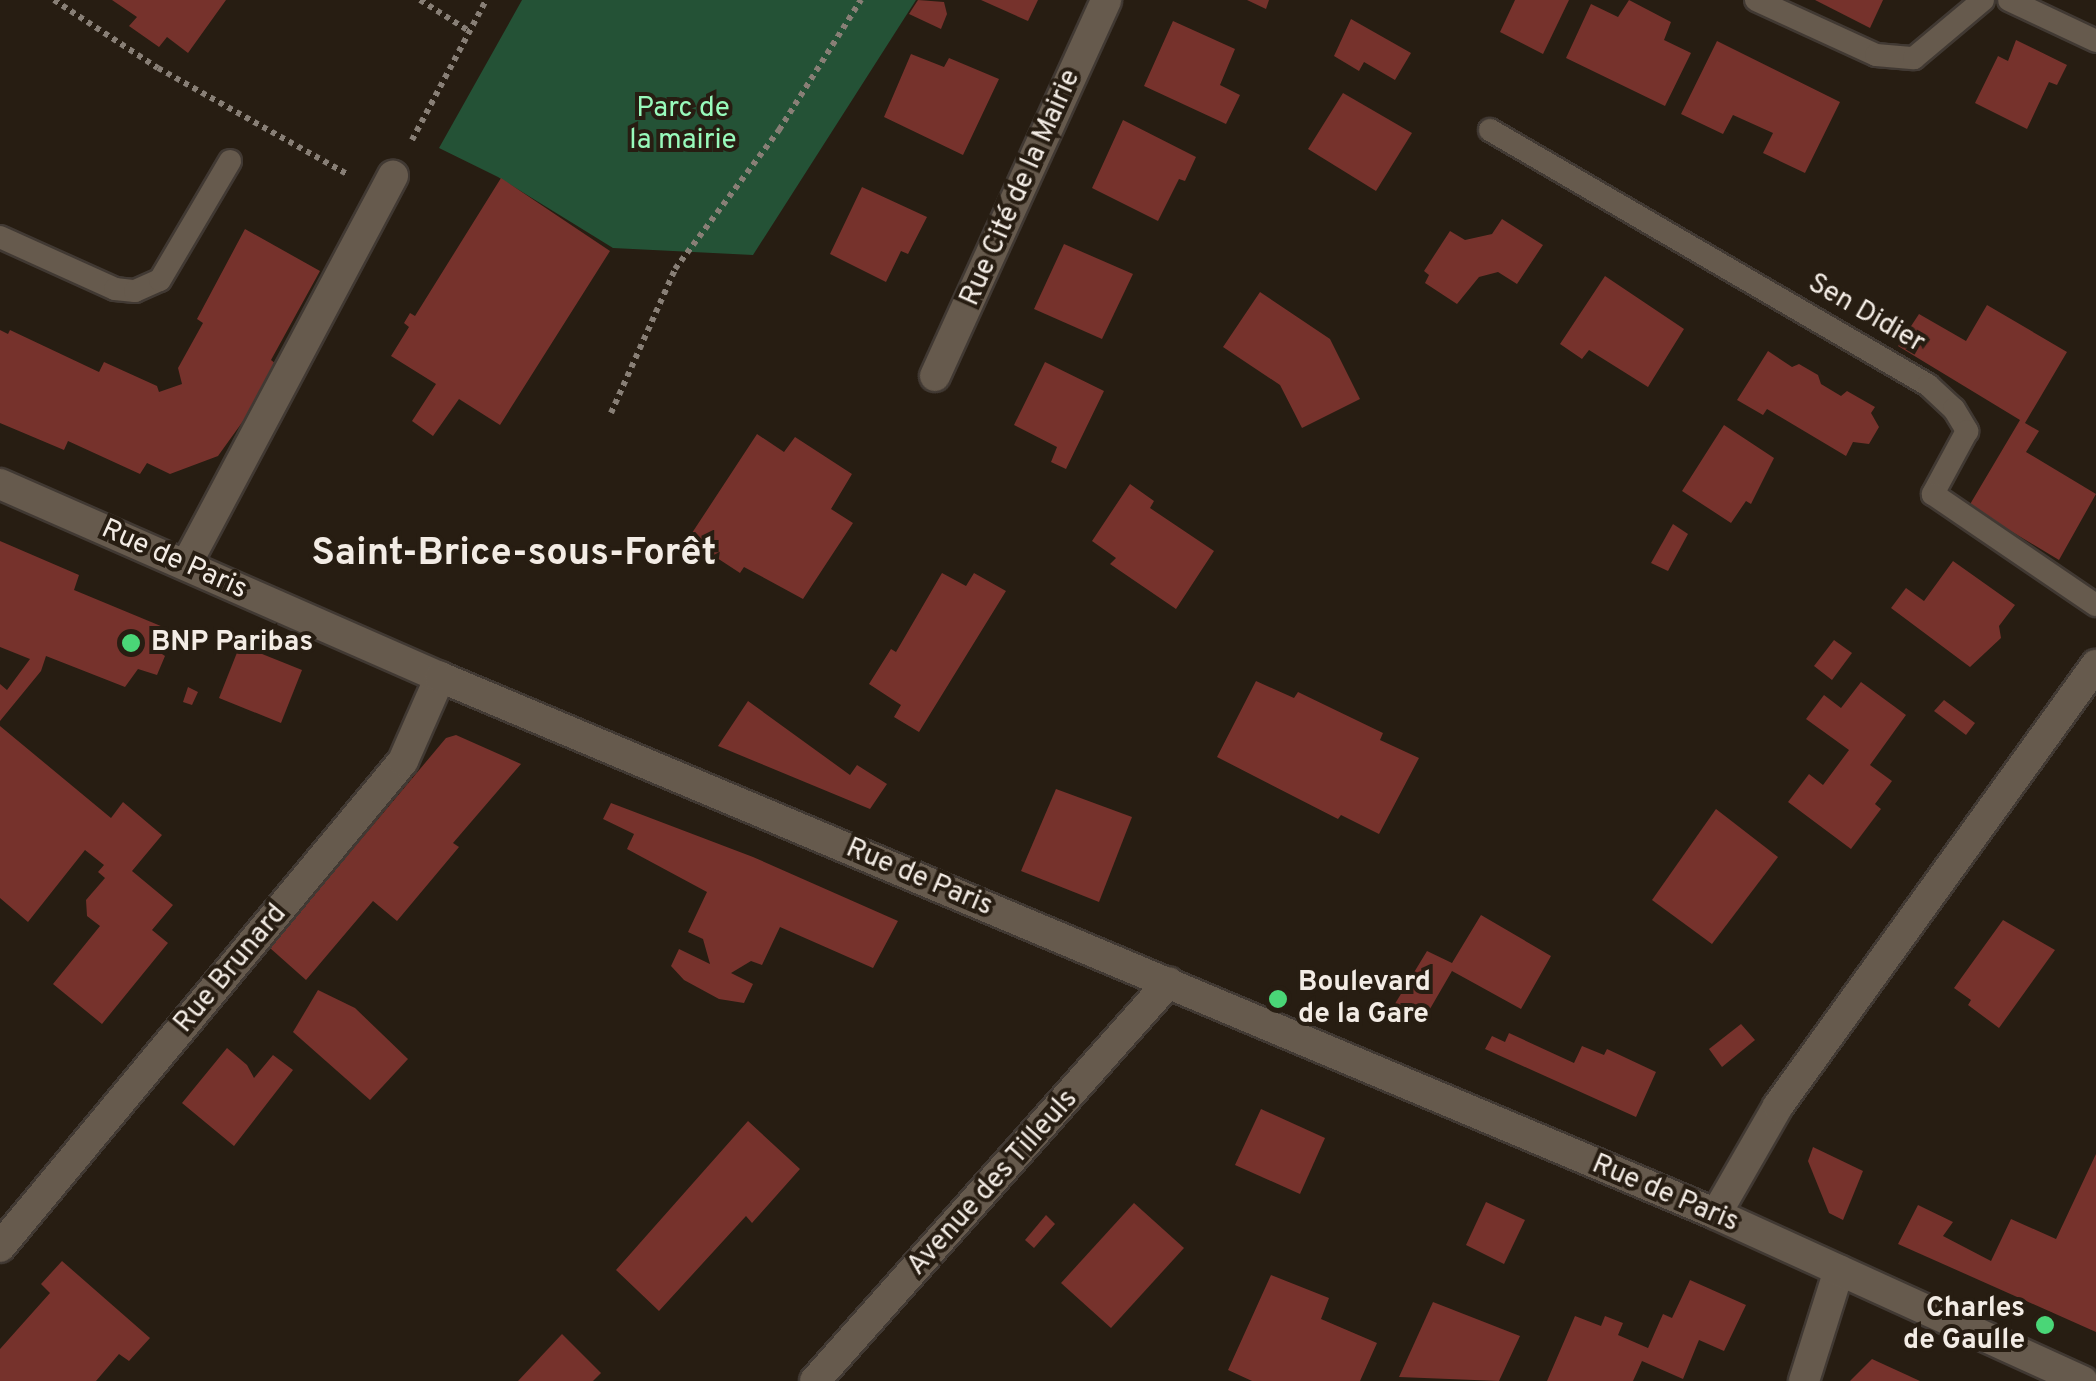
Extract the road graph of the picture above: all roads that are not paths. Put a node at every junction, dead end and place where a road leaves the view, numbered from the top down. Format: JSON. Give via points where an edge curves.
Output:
{"nodes":[{"id":1,"x":1106,"y":0,"type":"edge"},
{"id":2,"x":1756,"y":0,"type":"edge"},
{"id":3,"x":1983,"y":0,"type":"edge"},
{"id":4,"x":2009,"y":0,"type":"edge"},
{"id":5,"x":2096,"y":41,"type":"edge"},
{"id":6,"x":1490,"y":130,"type":"dead end"},
{"id":7,"x":230,"y":161,"type":"dead end"},
{"id":8,"x":388,"y":185,"type":"road end"},
{"id":9,"x":0,"y":236,"type":"edge"},
{"id":10,"x":935,"y":376,"type":"dead end"},
{"id":11,"x":0,"y":484,"type":"edge"},
{"id":12,"x":186,"y":565,"type":"junction"},
{"id":13,"x":2096,"y":604,"type":"edge"},
{"id":14,"x":2096,"y":666,"type":"edge"},
{"id":15,"x":440,"y":677,"type":"junction"},
{"id":16,"x":1169,"y":982,"type":"junction"},
{"id":17,"x":1716,"y":1214,"type":"junction"},
{"id":18,"x":0,"y":1247,"type":"edge"},
{"id":19,"x":1838,"y":1270,"type":"junction"},
{"id":20,"x":815,"y":1381,"type":"edge"},
{"id":21,"x":1804,"y":1381,"type":"edge"},
{"id":22,"x":2083,"y":1381,"type":"edge"}],
"edges":[{"from":1,"to":10,"type":"street","name":"Rue Cité de la Mairie"},
{"from":2,"to":3,"type":"lane","via":[[1876,55],[1914,58]]},
{"from":4,"to":5,"type":"lane"},
{"from":6,"to":13,"type":"lane","name":"Sen Didier","via":[[1928,385],[1966,431],[1934,494]]},
{"from":7,"to":9,"type":"lane","via":[[160,280],[135,291],[115,290]]},
{"from":8,"to":12,"type":"street"},
{"from":11,"to":12,"type":"street","name":"Rue de Paris"},
{"from":12,"to":15,"type":"street","name":"Rue de Paris"},
{"from":14,"to":17,"type":"street","via":[[1778,1106]]},
{"from":15,"to":16,"type":"street","name":"Rue de Paris"},
{"from":15,"to":18,"type":"street","name":"Rue Brunard","via":[[403,761]]},
{"from":16,"to":17,"type":"street","name":"Rue de Paris"},
{"from":16,"to":20,"type":"street","name":"Avenue des Tilleuls"},
{"from":17,"to":19,"type":"street","name":"Rue de Paris"},
{"from":19,"to":21,"type":"street"},
{"from":19,"to":22,"type":"street","name":"Rue de Paris"}]}
